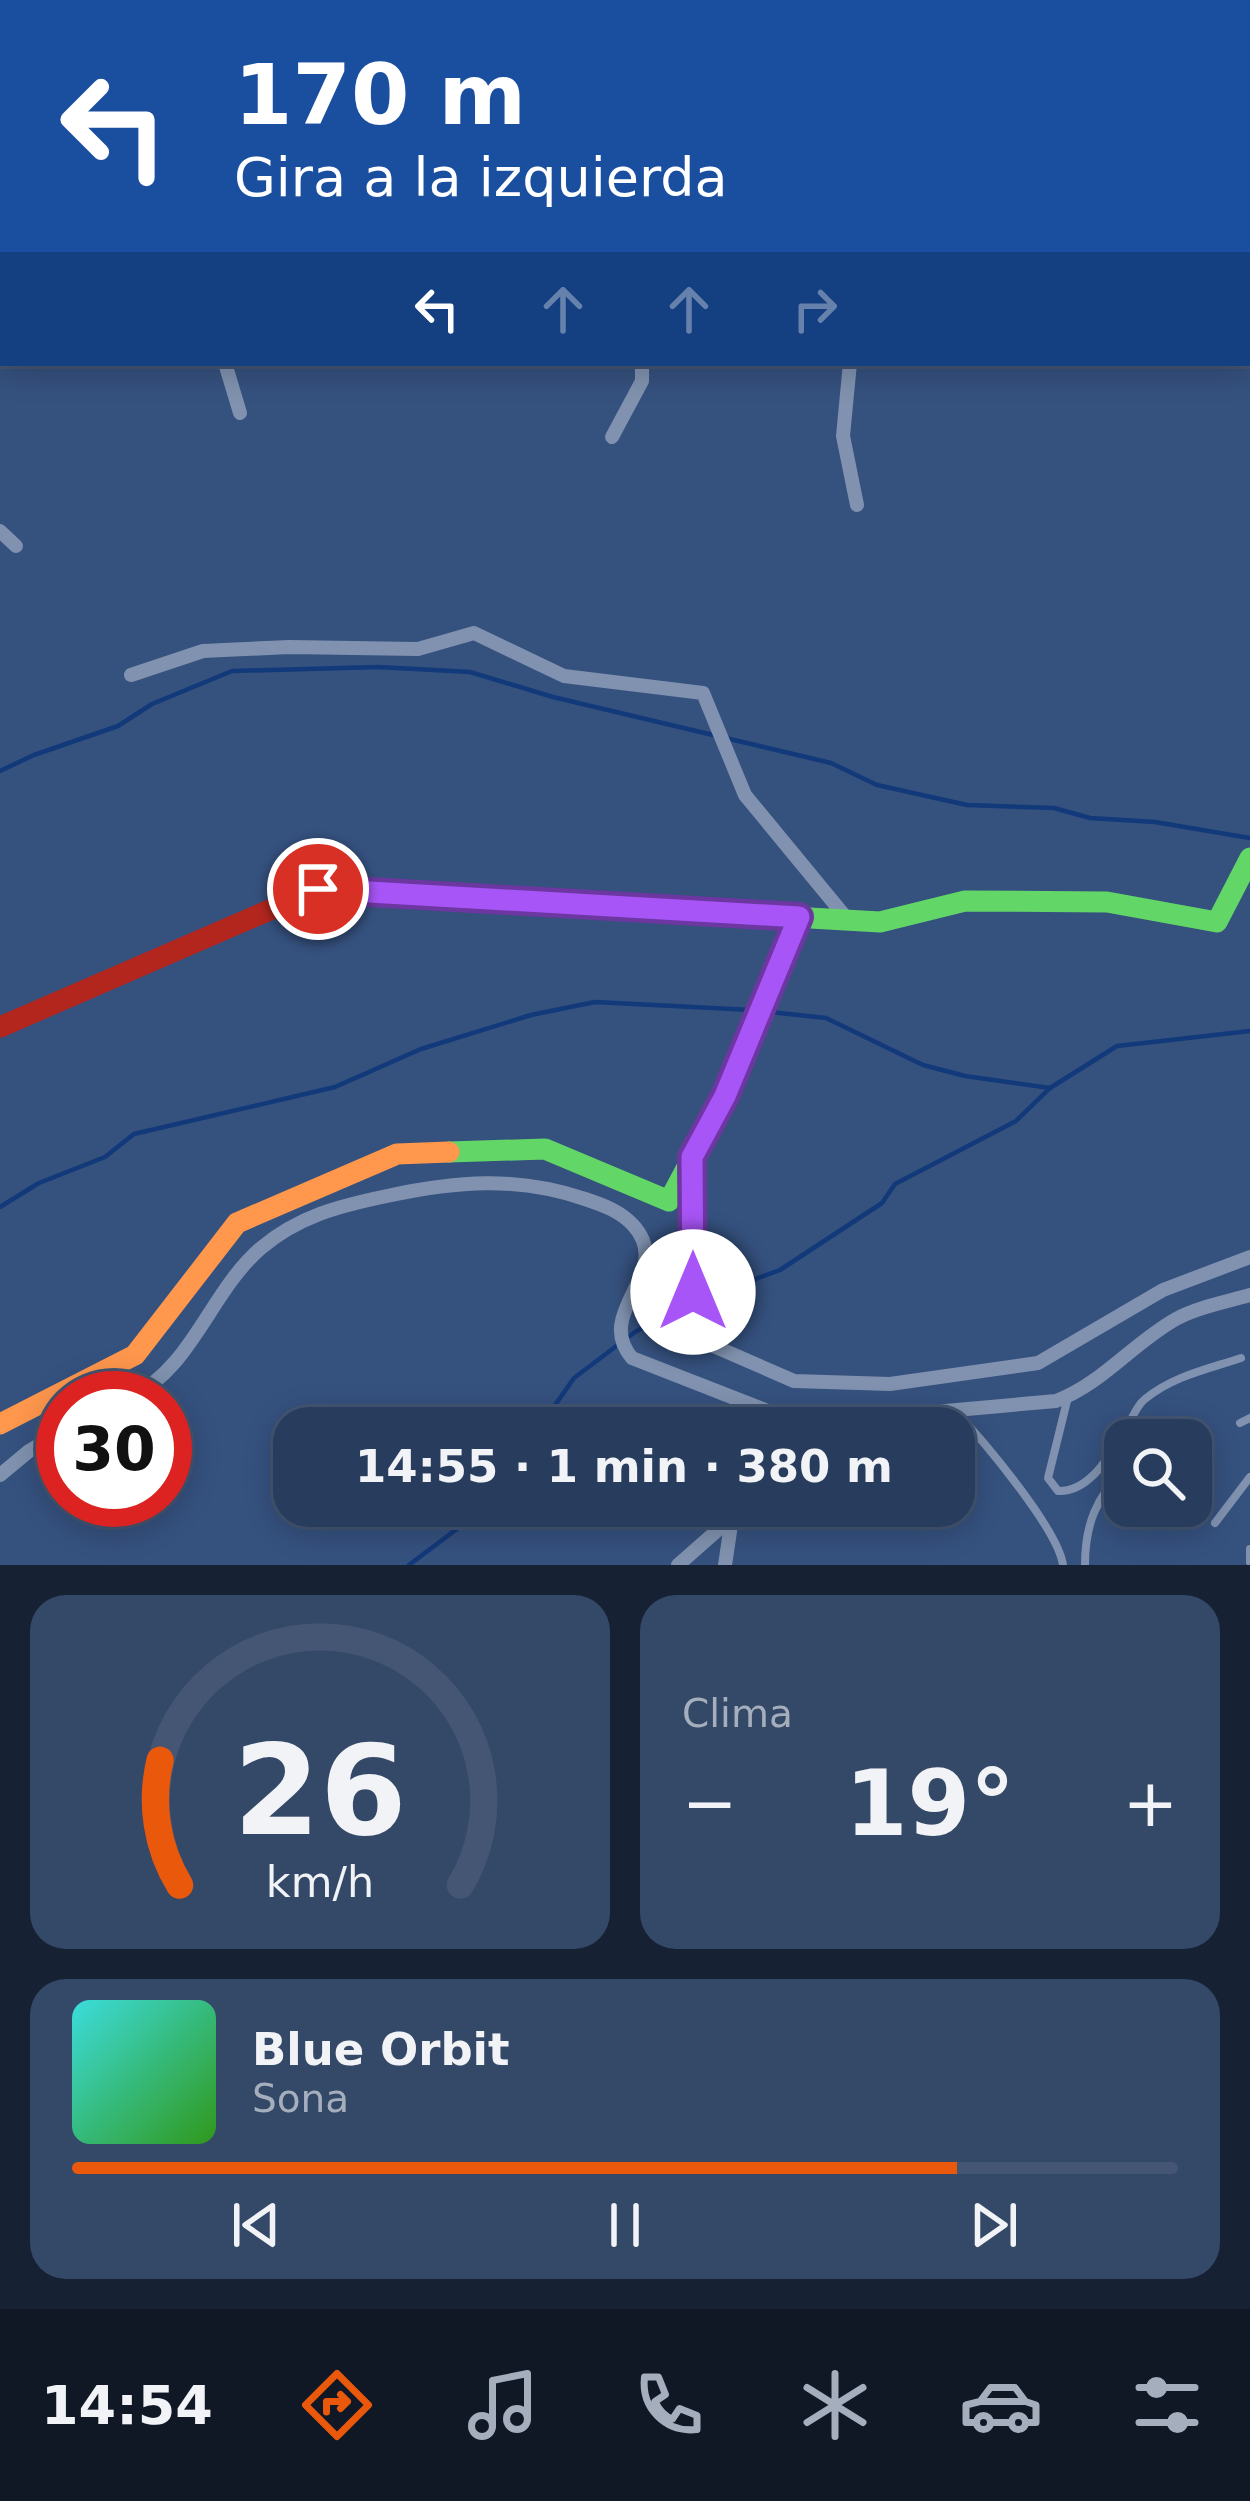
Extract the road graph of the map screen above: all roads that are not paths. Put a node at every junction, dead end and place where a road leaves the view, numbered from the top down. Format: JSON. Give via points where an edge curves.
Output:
{"nodes":[{"id":1,"x":226,"y":366,"type":"edge"},
{"id":2,"x":642,"y":366,"type":"edge"},
{"id":3,"x":850,"y":366,"type":"edge"},
{"id":4,"x":240,"y":413,"type":"dead end"},
{"id":5,"x":613,"y":437,"type":"dead end"},
{"id":6,"x":857,"y":505,"type":"dead end"},
{"id":7,"x":0,"y":531,"type":"edge"},
{"id":8,"x":16,"y":546,"type":"dead end"},
{"id":9,"x":131,"y":674,"type":"dead end"},
{"id":10,"x":1250,"y":858,"type":"edge"},
{"id":11,"x":799,"y":917,"type":"junction"},
{"id":12,"x":848,"y":920,"type":"junction"},
{"id":13,"x":0,"y":1028,"type":"edge"},
{"id":14,"x":692,"y":1157,"type":"junction"},
{"id":15,"x":1250,"y":1257,"type":"edge"},
{"id":16,"x":1250,"y":1294,"type":"edge"},
{"id":17,"x":1241,"y":1358,"type":"dead end"},
{"id":18,"x":167,"y":1371,"type":"edge"},
{"id":19,"x":1068,"y":1396,"type":"junction"},
{"id":20,"x":758,"y":1407,"type":"edge"},
{"id":21,"x":975,"y":1407,"type":"edge"},
{"id":22,"x":0,"y":1424,"type":"edge"},
{"id":23,"x":975,"y":1431,"type":"edge"},
{"id":24,"x":36,"y":1450,"type":"edge"},
{"id":25,"x":0,"y":1475,"type":"edge"},
{"id":26,"x":1250,"y":1477,"type":"edge"},
{"id":27,"x":1104,"y":1494,"type":"edge"},
{"id":28,"x":1215,"y":1523,"type":"dead end"},
{"id":29,"x":722,"y":1527,"type":"edge"},
{"id":30,"x":731,"y":1527,"type":"edge"},
{"id":31,"x":1250,"y":1549,"type":"edge"},
{"id":32,"x":1250,"y":1562,"type":"edge"},
{"id":33,"x":678,"y":1565,"type":"edge"},
{"id":34,"x":724,"y":1565,"type":"edge"},
{"id":35,"x":1063,"y":1565,"type":"edge"},
{"id":36,"x":1085,"y":1565,"type":"edge"}],
"edges":[{"from":1,"to":4,"type":"street"},
{"from":2,"to":5,"type":"street"},
{"from":3,"to":6,"type":"street","via":[[843,436]]},
{"from":7,"to":8,"type":"street"},
{"from":9,"to":12,"type":"street","via":[[203,650],[418,649],[474,633],[564,676],[703,693],[745,795]]},
{"from":10,"to":12,"type":"street","via":[[1217,922],[1107,902],[988,901],[880,922]]},
{"from":11,"to":12,"type":"street"},
{"from":11,"to":13,"type":"street","via":[[318,889]]},
{"from":11,"to":14,"type":"street"},
{"from":14,"to":15,"type":"street","via":[[693,1337],[794,1381],[890,1384],[1038,1363],[1163,1290]]},
{"from":14,"to":22,"type":"street","via":[[669,1201],[545,1149],[397,1154],[237,1223],[135,1355]]},
{"from":16,"to":19,"type":"street","via":[[1180,1317]]},
{"from":17,"to":19,"type":"lane","via":[[1170,1381],[1139,1403],[1075,1492],[1058,1491],[1048,1478]]},
{"from":18,"to":20,"type":"street","via":[[247,1262],[301,1221],[408,1190],[501,1182],[548,1189],[625,1218],[647,1252],[619,1324],[632,1358]]},
{"from":19,"to":21,"type":"street"},
{"from":23,"to":35,"type":"lane"},
{"from":24,"to":25,"type":"street"},
{"from":26,"to":28,"type":"lane"},
{"from":27,"to":36,"type":"lane","via":[[1085,1537]]},
{"from":29,"to":33,"type":"street"},
{"from":30,"to":34,"type":"street"},
{"from":31,"to":32,"type":"lane"}]}
